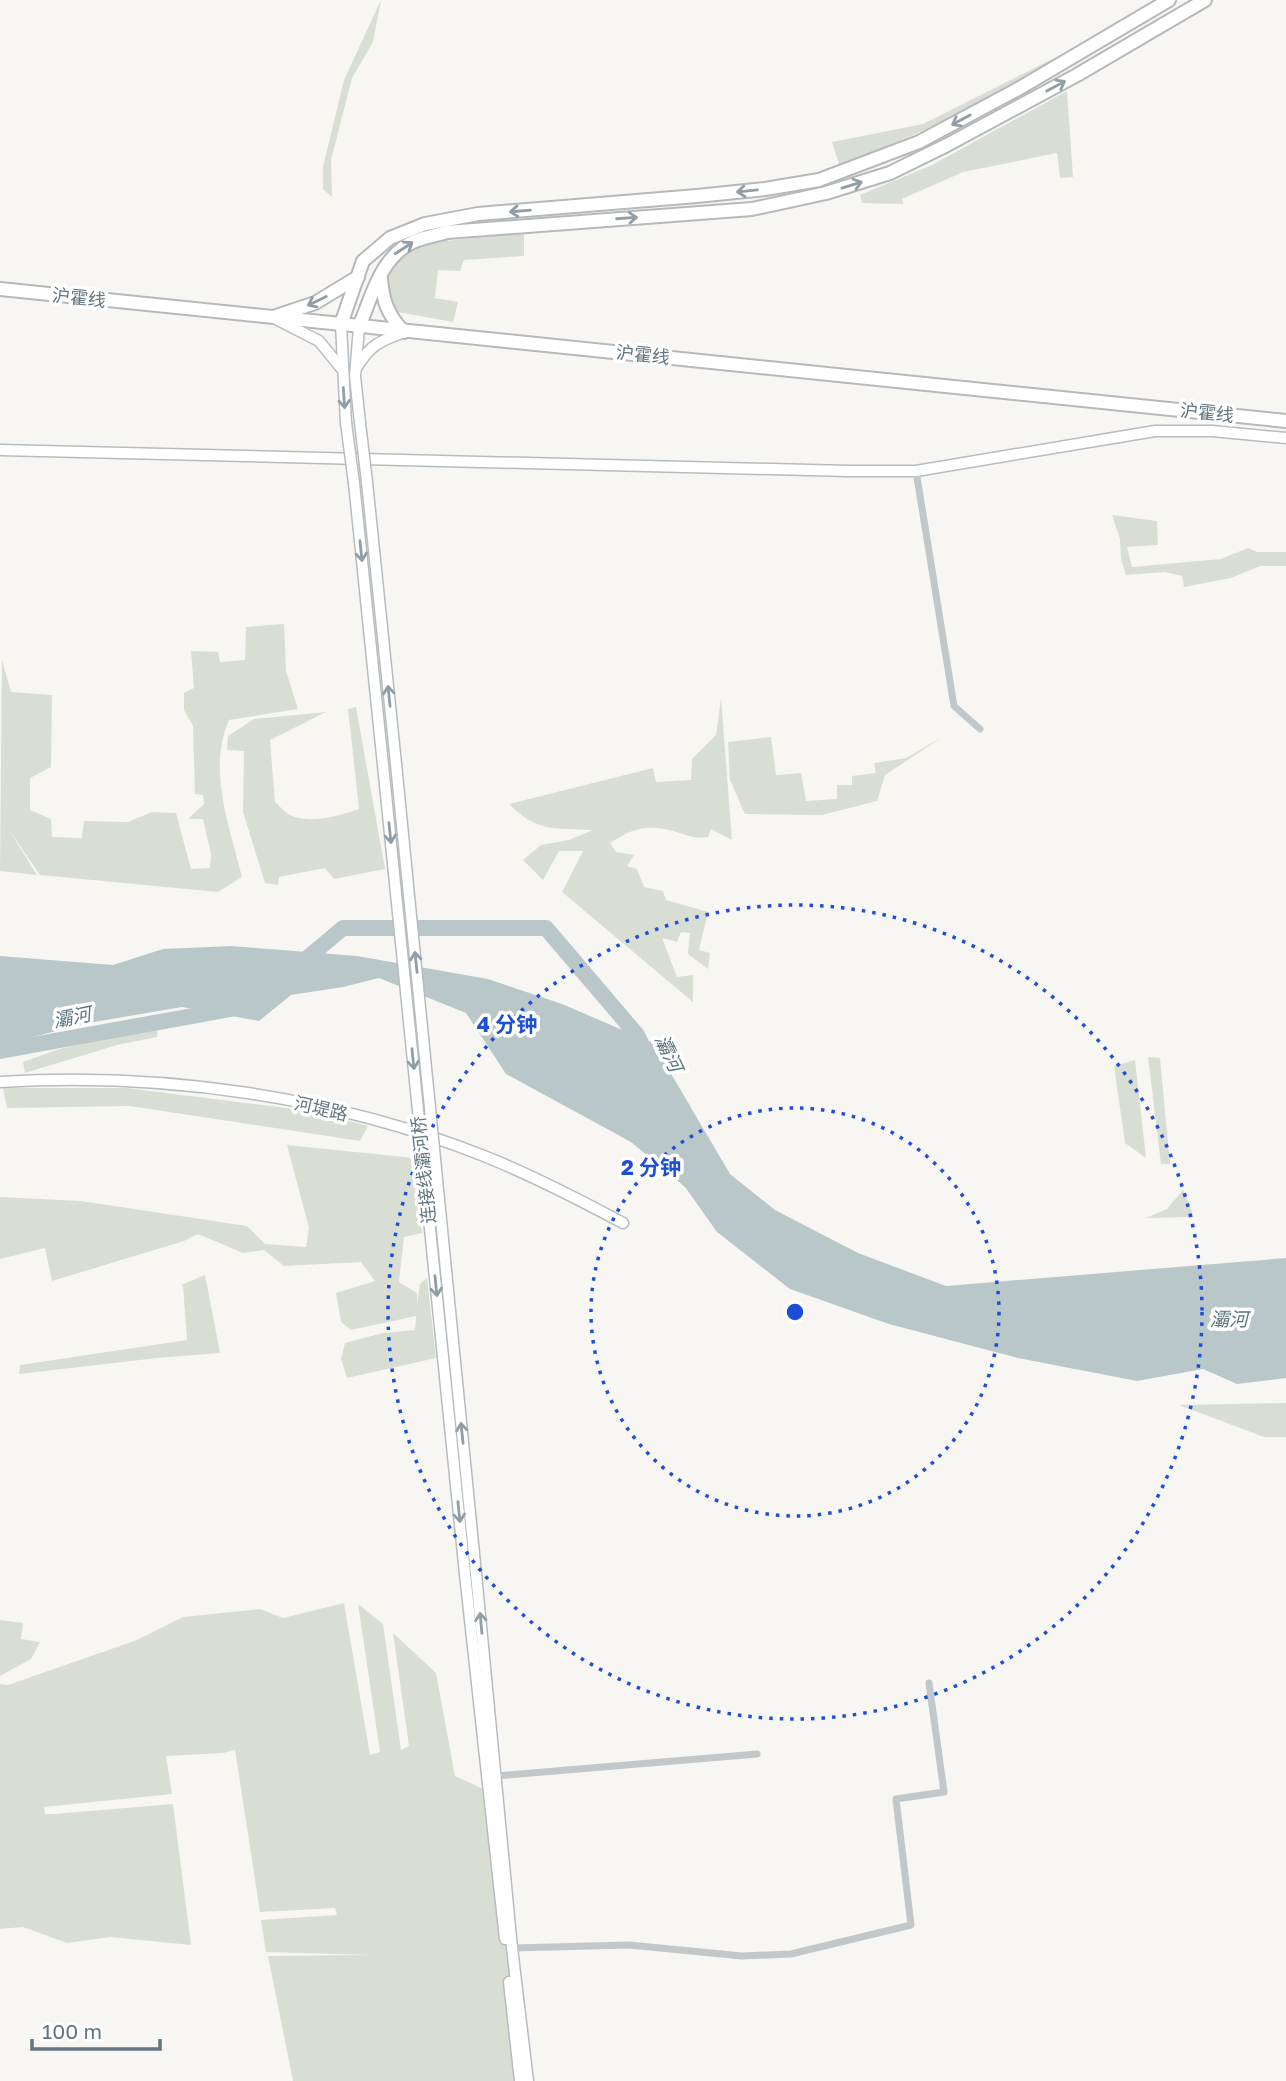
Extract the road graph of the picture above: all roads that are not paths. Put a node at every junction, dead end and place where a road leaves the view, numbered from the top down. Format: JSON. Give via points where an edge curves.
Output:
{"nodes":[{"id":1,"x":1169,"y":0,"type":"edge"},
{"id":2,"x":1205,"y":0,"type":"edge"},
{"id":3,"x":381,"y":274,"type":"junction"},
{"id":4,"x":358,"y":277,"type":"junction"},
{"id":5,"x":0,"y":289,"type":"edge"},
{"id":6,"x":273,"y":317,"type":"junction"},
{"id":7,"x":341,"y":324,"type":"junction"},
{"id":8,"x":359,"y":327,"type":"junction"},
{"id":9,"x":404,"y":332,"type":"junction"},
{"id":10,"x":342,"y":369,"type":"junction"},
{"id":11,"x":355,"y":371,"type":"junction"},
{"id":12,"x":1286,"y":421,"type":"edge"},
{"id":13,"x":1286,"y":438,"type":"edge"},
{"id":14,"x":0,"y":450,"type":"edge"},
{"id":15,"x":916,"y":471,"type":"junction"},
{"id":16,"x":980,"y":729,"type":"dead end"},
{"id":17,"x":0,"y":1082,"type":"edge"},
{"id":18,"x":623,"y":1223,"type":"dead end"},
{"id":19,"x":470,"y":1574,"type":"junction"},
{"id":20,"x":929,"y":1683,"type":"dead end"},
{"id":21,"x":757,"y":1754,"type":"dead end"},
{"id":22,"x":496,"y":1776,"type":"junction"},
{"id":23,"x":512,"y":1948,"type":"junction"},
{"id":24,"x":520,"y":2081,"type":"edge"},
{"id":25,"x":527,"y":2081,"type":"edge"}],
"edges":[{"from":1,"to":4,"type":"highway","one_way":true,"via":[[919,142],[819,180],[697,196],[478,214],[425,224],[390,238],[363,261]]},
{"from":3,"to":2,"type":"highway","one_way":true,"via":[[394,254],[414,241],[447,233],[752,209],[890,173],[1077,75]]},
{"from":3,"to":8,"type":"highway"},
{"from":3,"to":9,"type":"highway","via":[[384,303]]},
{"from":4,"to":6,"type":"highway","one_way":true,"via":[[315,303]]},
{"from":4,"to":7,"type":"highway"},
{"from":5,"to":6,"type":"highway","name":"沪霍线"},
{"from":6,"to":7,"type":"highway","name":"沪霍线"},
{"from":6,"to":10,"type":"main road","via":[[319,341]]},
{"from":7,"to":8,"type":"highway","name":"沪霍线"},
{"from":7,"to":10,"type":"main road","name":"连接线灞河桥"},
{"from":8,"to":9,"type":"highway","name":"沪霍线"},
{"from":8,"to":11,"type":"main road","name":"连接线灞河桥"},
{"from":9,"to":11,"type":"main road","via":[[366,351]]},
{"from":9,"to":12,"type":"highway","name":"沪霍线"},
{"from":10,"to":19,"type":"main road","name":"连接线灞河桥","one_way":true,"bridge":true},
{"from":19,"to":11,"type":"main road","name":"连接线灞河桥","one_way":true,"bridge":true},
{"from":13,"to":15,"type":"main road","via":[[1155,431]]},
{"from":14,"to":15,"type":"main road"},
{"from":15,"to":16,"type":"street","via":[[954,706]]},
{"from":17,"to":18,"type":"main road","name":"河堤路","via":[[161,1082],[318,1107],[487,1157]]},
{"from":22,"to":19,"type":"main road","one_way":true},
{"from":19,"to":24,"type":"main road"},
{"from":20,"to":23,"type":"street","via":[[944,1792],[896,1799],[911,1925],[791,1954],[742,1956],[629,1945]]},
{"from":21,"to":22,"type":"street"},
{"from":22,"to":23,"type":"main road"},
{"from":23,"to":25,"type":"main road"}]}
